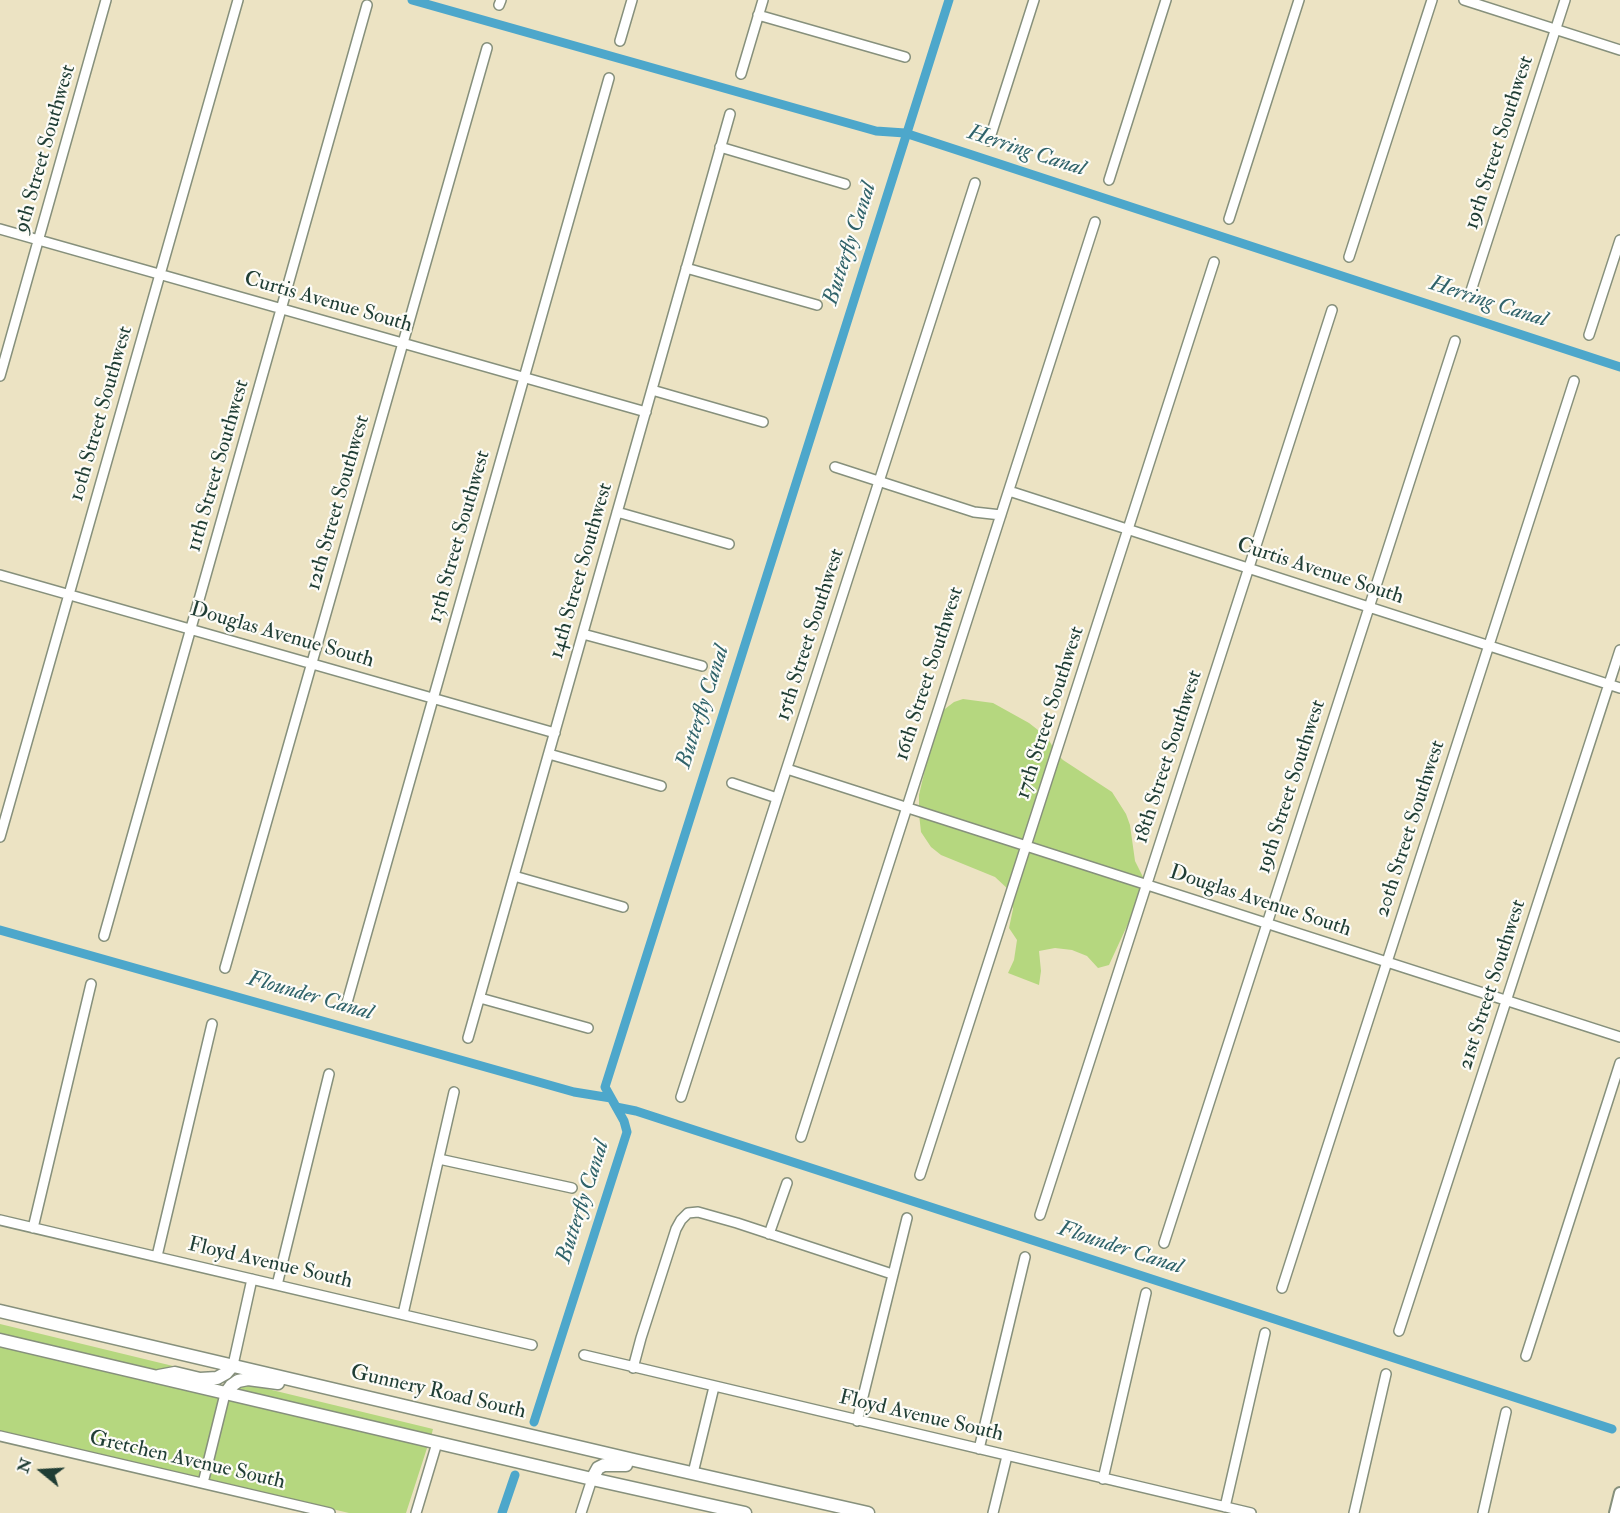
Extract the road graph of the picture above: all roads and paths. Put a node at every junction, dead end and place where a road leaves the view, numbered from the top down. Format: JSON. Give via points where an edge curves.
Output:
{"nodes":[{"id":1,"x":106,"y":0,"type":"edge"},
{"id":2,"x":238,"y":0,"type":"edge"},
{"id":3,"x":632,"y":0,"type":"edge"},
{"id":4,"x":762,"y":0,"type":"edge"},
{"id":5,"x":1034,"y":0,"type":"edge"},
{"id":6,"x":1166,"y":0,"type":"edge"},
{"id":7,"x":1299,"y":0,"type":"edge"},
{"id":8,"x":1432,"y":0,"type":"edge"},
{"id":9,"x":1464,"y":0,"type":"edge"},
{"id":10,"x":1565,"y":0,"type":"edge"},
{"id":11,"x":367,"y":5,"type":"dead end"},
{"id":12,"x":758,"y":15,"type":"junction"},
{"id":13,"x":1555,"y":29,"type":"junction"},
{"id":14,"x":620,"y":41,"type":"dead end"},
{"id":15,"x":487,"y":48,"type":"dead end"},
{"id":16,"x":1620,"y":50,"type":"edge"},
{"id":17,"x":905,"y":57,"type":"dead end"},
{"id":18,"x":741,"y":74,"type":"dead end"},
{"id":19,"x":609,"y":78,"type":"dead end"},
{"id":20,"x":730,"y":114,"type":"dead end"},
{"id":21,"x":989,"y":141,"type":"dead end"},
{"id":22,"x":720,"y":147,"type":"junction"},
{"id":23,"x":1108,"y":180,"type":"dead end"},
{"id":24,"x":975,"y":183,"type":"dead end"},
{"id":25,"x":845,"y":184,"type":"dead end"},
{"id":26,"x":1229,"y":219,"type":"dead end"},
{"id":27,"x":1095,"y":222,"type":"dead end"},
{"id":28,"x":0,"y":229,"type":"edge"},
{"id":29,"x":39,"y":240,"type":"junction"},
{"id":30,"x":1620,"y":240,"type":"edge"},
{"id":31,"x":1349,"y":257,"type":"dead end"},
{"id":32,"x":1214,"y":262,"type":"dead end"},
{"id":33,"x":686,"y":268,"type":"junction"},
{"id":34,"x":160,"y":274,"type":"junction"},
{"id":35,"x":1469,"y":297,"type":"dead end"},
{"id":36,"x":817,"y":305,"type":"dead end"},
{"id":37,"x":281,"y":308,"type":"junction"},
{"id":38,"x":1332,"y":310,"type":"dead end"},
{"id":39,"x":1589,"y":335,"type":"dead end"},
{"id":40,"x":1455,"y":341,"type":"dead end"},
{"id":41,"x":403,"y":343,"type":"junction"},
{"id":42,"x":0,"y":376,"type":"edge"},
{"id":43,"x":524,"y":377,"type":"junction"},
{"id":44,"x":1575,"y":381,"type":"dead end"},
{"id":45,"x":652,"y":390,"type":"junction"},
{"id":46,"x":646,"y":412,"type":"junction"},
{"id":47,"x":763,"y":422,"type":"dead end"},
{"id":48,"x":835,"y":467,"type":"dead end"},
{"id":49,"x":878,"y":482,"type":"junction"},
{"id":50,"x":1009,"y":491,"type":"junction"},
{"id":51,"x":617,"y":512,"type":"junction"},
{"id":52,"x":1001,"y":515,"type":"junction"},
{"id":53,"x":1129,"y":529,"type":"junction"},
{"id":54,"x":729,"y":544,"type":"dead end"},
{"id":55,"x":1249,"y":568,"type":"junction"},
{"id":56,"x":0,"y":575,"type":"edge"},
{"id":57,"x":69,"y":594,"type":"junction"},
{"id":58,"x":1369,"y":607,"type":"junction"},
{"id":59,"x":190,"y":629,"type":"junction"},
{"id":60,"x":583,"y":634,"type":"junction"},
{"id":61,"x":1489,"y":645,"type":"junction"},
{"id":62,"x":1620,"y":650,"type":"edge"},
{"id":63,"x":312,"y":663,"type":"junction"},
{"id":64,"x":702,"y":666,"type":"dead end"},
{"id":65,"x":1608,"y":684,"type":"junction"},
{"id":66,"x":1620,"y":688,"type":"edge"},
{"id":67,"x":433,"y":698,"type":"junction"},
{"id":68,"x":555,"y":732,"type":"junction"},
{"id":69,"x":549,"y":754,"type":"junction"},
{"id":70,"x":787,"y":769,"type":"junction"},
{"id":71,"x":732,"y":783,"type":"dead end"},
{"id":72,"x":661,"y":786,"type":"dead end"},
{"id":73,"x":777,"y":798,"type":"junction"},
{"id":74,"x":907,"y":807,"type":"junction"},
{"id":75,"x":0,"y":837,"type":"edge"},
{"id":76,"x":1027,"y":845,"type":"junction"},
{"id":77,"x":514,"y":876,"type":"junction"},
{"id":78,"x":1147,"y":885,"type":"junction"},
{"id":79,"x":623,"y":907,"type":"dead end"},
{"id":80,"x":1267,"y":923,"type":"junction"},
{"id":81,"x":104,"y":936,"type":"dead end"},
{"id":82,"x":1387,"y":961,"type":"junction"},
{"id":83,"x":225,"y":968,"type":"dead end"},
{"id":84,"x":91,"y":984,"type":"dead end"},
{"id":85,"x":480,"y":998,"type":"junction"},
{"id":86,"x":1507,"y":1000,"type":"junction"},
{"id":87,"x":346,"y":1006,"type":"dead end"},
{"id":88,"x":212,"y":1024,"type":"dead end"},
{"id":89,"x":588,"y":1028,"type":"dead end"},
{"id":90,"x":1620,"y":1037,"type":"edge"},
{"id":91,"x":468,"y":1038,"type":"dead end"},
{"id":92,"x":1620,"y":1063,"type":"edge"},
{"id":93,"x":329,"y":1074,"type":"dead end"},
{"id":94,"x":454,"y":1092,"type":"dead end"},
{"id":95,"x":681,"y":1097,"type":"dead end"},
{"id":96,"x":801,"y":1137,"type":"dead end"},
{"id":97,"x":439,"y":1159,"type":"junction"},
{"id":98,"x":920,"y":1175,"type":"dead end"},
{"id":99,"x":787,"y":1183,"type":"dead end"},
{"id":100,"x":572,"y":1188,"type":"dead end"},
{"id":101,"x":1040,"y":1215,"type":"dead end"},
{"id":102,"x":907,"y":1218,"type":"dead end"},
{"id":103,"x":0,"y":1220,"type":"edge"},
{"id":104,"x":33,"y":1228,"type":"junction"},
{"id":105,"x":769,"y":1234,"type":"junction"},
{"id":106,"x":1164,"y":1243,"type":"dead end"},
{"id":107,"x":157,"y":1256,"type":"junction"},
{"id":108,"x":1025,"y":1257,"type":"dead end"},
{"id":109,"x":892,"y":1274,"type":"junction"},
{"id":110,"x":252,"y":1279,"type":"junction"},
{"id":111,"x":277,"y":1285,"type":"junction"},
{"id":112,"x":1282,"y":1288,"type":"dead end"},
{"id":113,"x":1146,"y":1293,"type":"dead end"},
{"id":114,"x":0,"y":1311,"type":"edge"},
{"id":115,"x":403,"y":1314,"type":"junction"},
{"id":116,"x":1400,"y":1331,"type":"dead end"},
{"id":117,"x":1265,"y":1333,"type":"dead end"},
{"id":118,"x":0,"y":1340,"type":"edge"},
{"id":119,"x":532,"y":1345,"type":"dead end"},
{"id":120,"x":584,"y":1355,"type":"dead end"},
{"id":121,"x":1526,"y":1356,"type":"dead end"},
{"id":122,"x":233,"y":1365,"type":"junction"},
{"id":123,"x":633,"y":1368,"type":"junction"},
{"id":124,"x":1386,"y":1374,"type":"dead end"},
{"id":125,"x":156,"y":1377,"type":"junction"},
{"id":126,"x":296,"y":1379,"type":"junction"},
{"id":127,"x":714,"y":1387,"type":"junction"},
{"id":128,"x":225,"y":1394,"type":"junction"},
{"id":129,"x":1506,"y":1412,"type":"dead end"},
{"id":130,"x":857,"y":1421,"type":"junction"},
{"id":131,"x":0,"y":1436,"type":"edge"},
{"id":132,"x":437,"y":1443,"type":"junction"},
{"id":133,"x":979,"y":1449,"type":"junction"},
{"id":134,"x":1007,"y":1456,"type":"junction"},
{"id":135,"x":693,"y":1473,"type":"junction"},
{"id":136,"x":592,"y":1479,"type":"junction"},
{"id":137,"x":1103,"y":1479,"type":"junction"},
{"id":138,"x":738,"y":1483,"type":"junction"},
{"id":139,"x":203,"y":1484,"type":"junction"},
{"id":140,"x":1620,"y":1492,"type":"edge"},
{"id":141,"x":1225,"y":1507,"type":"junction"},
{"id":142,"x":330,"y":1513,"type":"edge"},
{"id":143,"x":416,"y":1513,"type":"edge"},
{"id":144,"x":581,"y":1513,"type":"edge"},
{"id":145,"x":745,"y":1513,"type":"edge"},
{"id":146,"x":868,"y":1513,"type":"edge"},
{"id":147,"x":993,"y":1513,"type":"edge"},
{"id":148,"x":1251,"y":1513,"type":"edge"},
{"id":149,"x":1354,"y":1513,"type":"edge"},
{"id":150,"x":1483,"y":1513,"type":"edge"},
{"id":151,"x":1615,"y":1513,"type":"edge"}],
"edges":[{"from":1,"to":29,"type":"street","name":"9th Street Southwest"},
{"from":2,"to":34,"type":"street","name":"10th Street Southwest"},
{"from":3,"to":14,"type":"street"},
{"from":4,"to":12,"type":"street"},
{"from":5,"to":21,"type":"street"},
{"from":6,"to":23,"type":"street"},
{"from":7,"to":26,"type":"street"},
{"from":8,"to":31,"type":"street"},
{"from":9,"to":13,"type":"street"},
{"from":10,"to":13,"type":"street","name":"19th Street Southwest"},
{"from":11,"to":37,"type":"street","name":"11th Street Southwest"},
{"from":12,"to":17,"type":"street"},
{"from":12,"to":18,"type":"street"},
{"from":13,"to":16,"type":"street"},
{"from":13,"to":35,"type":"street","name":"19th Street Southwest"},
{"from":15,"to":41,"type":"street","name":"12th Street Southwest"},
{"from":19,"to":43,"type":"street","name":"13th Street Southwest"},
{"from":20,"to":22,"type":"street","name":"14th Street Southwest"},
{"from":22,"to":25,"type":"street"},
{"from":22,"to":33,"type":"street","name":"14th Street Southwest"},
{"from":24,"to":49,"type":"street","name":"15th Street Southwest"},
{"from":27,"to":50,"type":"street","name":"16th Street Southwest"},
{"from":28,"to":29,"type":"street","name":"Curtis Avenue South"},
{"from":29,"to":34,"type":"street","name":"Curtis Avenue South"},
{"from":29,"to":42,"type":"street","name":"9th Street Southwest"},
{"from":30,"to":39,"type":"street"},
{"from":32,"to":53,"type":"street","name":"17th Street Southwest"},
{"from":33,"to":36,"type":"street"},
{"from":33,"to":45,"type":"street","name":"14th Street Southwest"},
{"from":34,"to":37,"type":"street","name":"Curtis Avenue South"},
{"from":34,"to":57,"type":"street","name":"10th Street Southwest"},
{"from":37,"to":41,"type":"street","name":"Curtis Avenue South"},
{"from":37,"to":59,"type":"street","name":"11th Street Southwest"},
{"from":38,"to":55,"type":"street","name":"18th Street Southwest"},
{"from":40,"to":58,"type":"street","name":"19th Street Southwest"},
{"from":41,"to":43,"type":"street","name":"Curtis Avenue South"},
{"from":41,"to":63,"type":"street","name":"12th Street Southwest"},
{"from":43,"to":46,"type":"street","name":"Curtis Avenue South"},
{"from":43,"to":67,"type":"street","name":"13th Street Southwest"},
{"from":44,"to":61,"type":"street","name":"20th Street Southwest"},
{"from":45,"to":46,"type":"street","name":"14th Street Southwest"},
{"from":45,"to":47,"type":"street"},
{"from":46,"to":51,"type":"street","name":"14th Street Southwest"},
{"from":48,"to":49,"type":"street"},
{"from":49,"to":52,"type":"street","via":[[974,512]]},
{"from":49,"to":70,"type":"street","name":"15th Street Southwest"},
{"from":50,"to":52,"type":"street","name":"16th Street Southwest"},
{"from":50,"to":53,"type":"street","name":"Curtis Avenue South"},
{"from":51,"to":54,"type":"street"},
{"from":51,"to":60,"type":"street","name":"14th Street Southwest"},
{"from":52,"to":74,"type":"street","name":"16th Street Southwest"},
{"from":53,"to":55,"type":"street","name":"Curtis Avenue South"},
{"from":53,"to":76,"type":"street","name":"17th Street Southwest"},
{"from":55,"to":58,"type":"street","name":"Curtis Avenue South"},
{"from":55,"to":78,"type":"street","name":"18th Street Southwest"},
{"from":56,"to":57,"type":"street","name":"Douglas Avenue South"},
{"from":57,"to":59,"type":"street","name":"Douglas Avenue South"},
{"from":57,"to":75,"type":"street","name":"10th Street Southwest"},
{"from":58,"to":61,"type":"street","name":"Curtis Avenue South"},
{"from":58,"to":80,"type":"street","name":"19th Street Southwest"},
{"from":59,"to":63,"type":"street","name":"Douglas Avenue South"},
{"from":59,"to":81,"type":"street","name":"11th Street Southwest"},
{"from":60,"to":64,"type":"street"},
{"from":60,"to":68,"type":"street","name":"14th Street Southwest"},
{"from":61,"to":65,"type":"street","name":"Curtis Avenue South"},
{"from":61,"to":82,"type":"street","name":"20th Street Southwest"},
{"from":62,"to":65,"type":"street","name":"21st Street Southwest"},
{"from":63,"to":67,"type":"street","name":"Douglas Avenue South"},
{"from":63,"to":83,"type":"street","name":"12th Street Southwest"},
{"from":65,"to":66,"type":"street","name":"Curtis Avenue South"},
{"from":65,"to":86,"type":"street","name":"21st Street Southwest"},
{"from":67,"to":68,"type":"street","name":"Douglas Avenue South"},
{"from":67,"to":87,"type":"street","name":"13th Street Southwest"},
{"from":68,"to":69,"type":"street","name":"14th Street Southwest"},
{"from":69,"to":72,"type":"street"},
{"from":69,"to":77,"type":"street","name":"14th Street Southwest"},
{"from":70,"to":73,"type":"street","name":"15th Street Southwest"},
{"from":70,"to":74,"type":"street","name":"Douglas Avenue South"},
{"from":71,"to":73,"type":"street"},
{"from":73,"to":95,"type":"street","name":"15th Street Southwest"},
{"from":74,"to":76,"type":"street","name":"Douglas Avenue South"},
{"from":74,"to":96,"type":"street","name":"16th Street Southwest"},
{"from":76,"to":78,"type":"street","name":"Douglas Avenue South"},
{"from":76,"to":98,"type":"street","name":"17th Street Southwest"},
{"from":77,"to":79,"type":"street"},
{"from":77,"to":85,"type":"street","name":"14th Street Southwest"},
{"from":78,"to":80,"type":"street","name":"Douglas Avenue South"},
{"from":78,"to":101,"type":"street","name":"18th Street Southwest"},
{"from":80,"to":82,"type":"street","name":"Douglas Avenue South"},
{"from":80,"to":106,"type":"street","name":"19th Street Southwest"},
{"from":82,"to":86,"type":"street","name":"Douglas Avenue South"},
{"from":82,"to":112,"type":"street","name":"20th Street Southwest"},
{"from":84,"to":104,"type":"street"},
{"from":85,"to":89,"type":"street"},
{"from":85,"to":91,"type":"street","name":"14th Street Southwest"},
{"from":86,"to":90,"type":"street","name":"Douglas Avenue South"},
{"from":86,"to":116,"type":"street","name":"21st Street Southwest"},
{"from":88,"to":107,"type":"street"},
{"from":92,"to":121,"type":"street"},
{"from":93,"to":111,"type":"street"},
{"from":94,"to":97,"type":"street"},
{"from":97,"to":100,"type":"street"},
{"from":97,"to":115,"type":"street"},
{"from":99,"to":105,"type":"street"},
{"from":102,"to":109,"type":"street"},
{"from":103,"to":104,"type":"street","name":"Floyd Avenue South"},
{"from":104,"to":107,"type":"street","name":"Floyd Avenue South"},
{"from":105,"to":109,"type":"street"},
{"from":105,"to":123,"type":"street","via":[[698,1212],[681,1220]]},
{"from":107,"to":110,"type":"street","name":"Floyd Avenue South"},
{"from":108,"to":133,"type":"street"},
{"from":109,"to":130,"type":"street"},
{"from":110,"to":111,"type":"street","name":"Floyd Avenue South"},
{"from":110,"to":122,"type":"street"},
{"from":111,"to":115,"type":"street","name":"Floyd Avenue South"},
{"from":113,"to":137,"type":"street"},
{"from":114,"to":122,"type":"main road","name":"Gunnery Road South"},
{"from":115,"to":119,"type":"street","name":"Floyd Avenue South"},
{"from":117,"to":141,"type":"street"},
{"from":118,"to":125,"type":"main road"},
{"from":120,"to":123,"type":"street","name":"Floyd Avenue South"},
{"from":122,"to":125,"type":"main road","via":[[217,1378],[200,1379],[175,1373]]},
{"from":122,"to":126,"type":"main road","name":"Gunnery Road South"},
{"from":123,"to":127,"type":"street","name":"Floyd Avenue South"},
{"from":124,"to":149,"type":"street"},
{"from":125,"to":128,"type":"main road"},
{"from":126,"to":128,"type":"main road","via":[[286,1384],[248,1379],[231,1386]]},
{"from":126,"to":135,"type":"main road","name":"Gunnery Road South"},
{"from":127,"to":130,"type":"street","name":"Floyd Avenue South"},
{"from":127,"to":135,"type":"street"},
{"from":128,"to":132,"type":"main road"},
{"from":128,"to":139,"type":"street"},
{"from":129,"to":150,"type":"street"},
{"from":130,"to":133,"type":"street","name":"Floyd Avenue South"},
{"from":131,"to":139,"type":"street","name":"Gretchen Avenue South"},
{"from":132,"to":136,"type":"main road"},
{"from":132,"to":143,"type":"street"},
{"from":133,"to":134,"type":"street","name":"Floyd Avenue South"},
{"from":134,"to":137,"type":"street","name":"Floyd Avenue South"},
{"from":134,"to":147,"type":"street"},
{"from":135,"to":138,"type":"main road","name":"Gunnery Road South"},
{"from":136,"to":138,"type":"main road","via":[[598,1468],[623,1464],[716,1487]]},
{"from":136,"to":144,"type":"street"},
{"from":136,"to":145,"type":"main road"},
{"from":137,"to":141,"type":"street","name":"Floyd Avenue South"},
{"from":138,"to":146,"type":"main road","name":"Gunnery Road South"},
{"from":139,"to":142,"type":"street","name":"Gretchen Avenue South"},
{"from":140,"to":151,"type":"street"},
{"from":141,"to":148,"type":"street","name":"Floyd Avenue South"}]}
